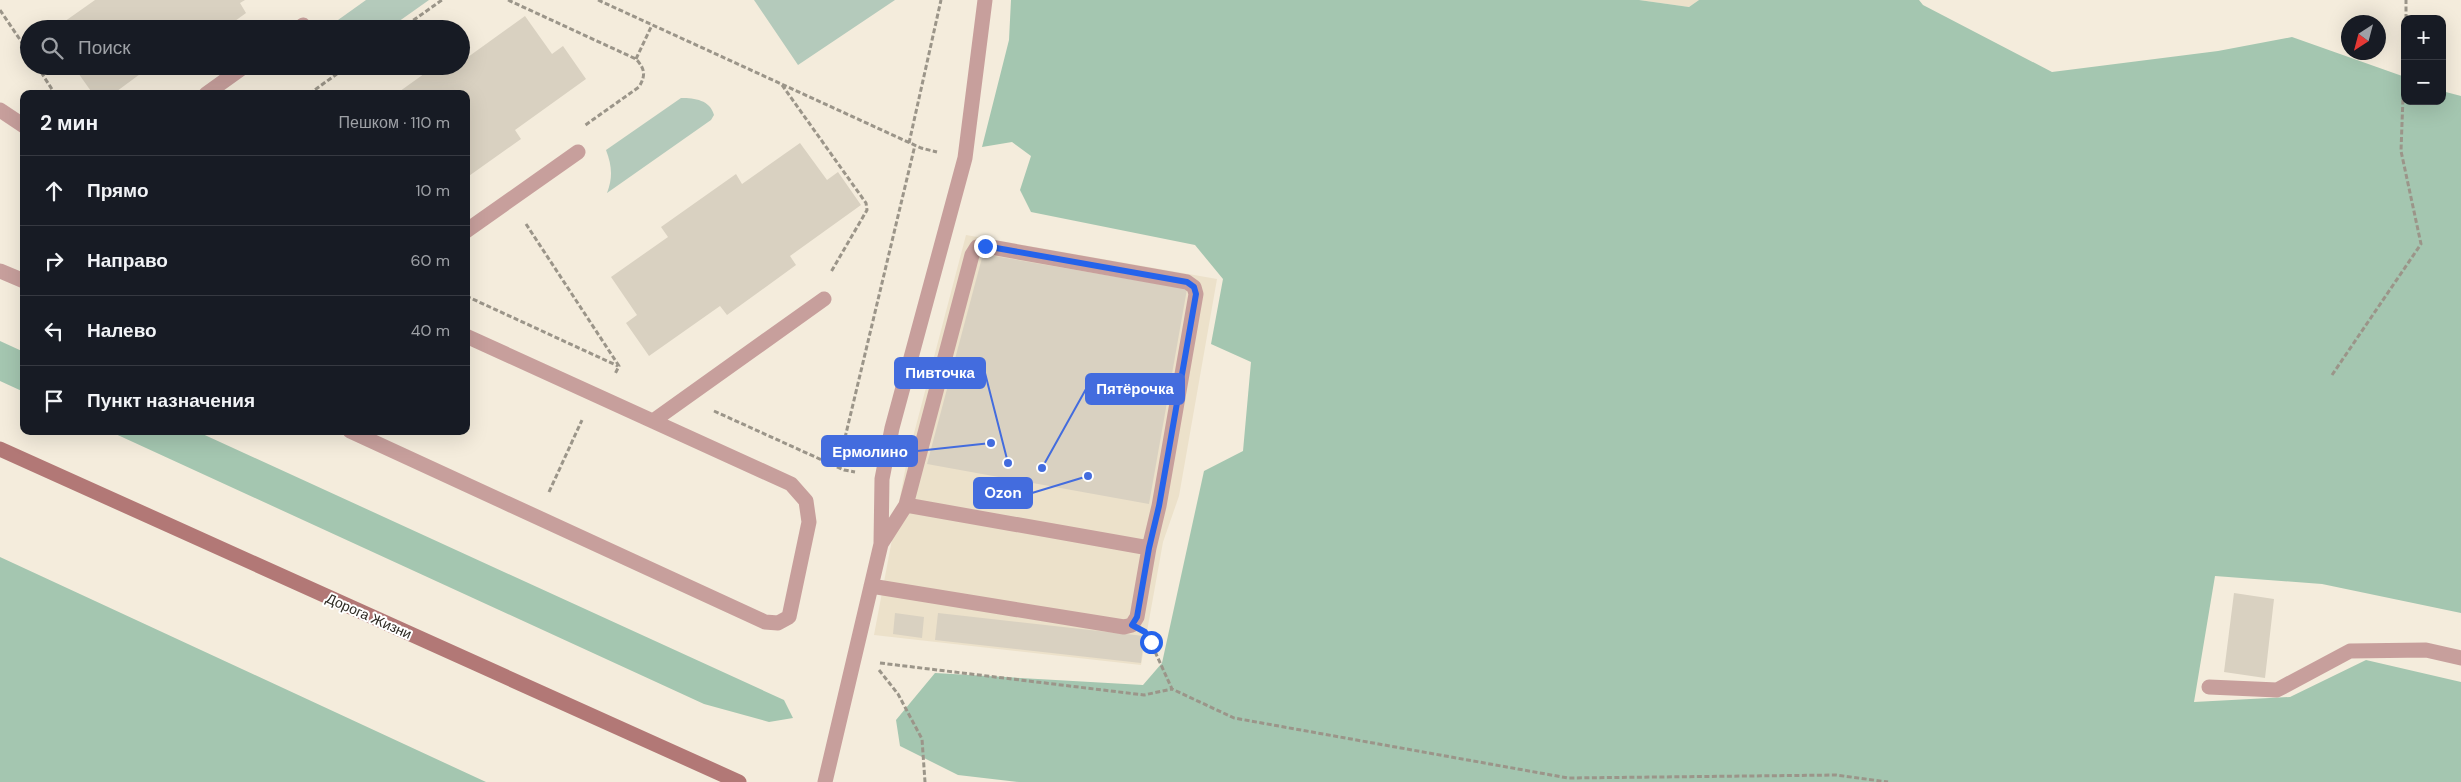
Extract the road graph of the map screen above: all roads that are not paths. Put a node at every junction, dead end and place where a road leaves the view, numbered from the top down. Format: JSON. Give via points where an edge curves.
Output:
{"nodes":[{"id":1,"x":985,"y":0,"type":"edge"},
{"id":2,"x":232,"y":75,"type":"edge"},
{"id":3,"x":212,"y":90,"type":"edge"},
{"id":4,"x":0,"y":110,"type":"edge"},
{"id":5,"x":20,"y":123,"type":"edge"},
{"id":6,"x":578,"y":152,"type":"dead end"},
{"id":7,"x":470,"y":228,"type":"edge"},
{"id":8,"x":0,"y":270,"type":"edge"},
{"id":9,"x":20,"y":280,"type":"edge"},
{"id":10,"x":824,"y":299,"type":"dead end"},
{"id":11,"x":470,"y":338,"type":"edge"},
{"id":12,"x":653,"y":421,"type":"junction"},
{"id":13,"x":359,"y":435,"type":"edge"},
{"id":14,"x":0,"y":449,"type":"edge"},
{"id":15,"x":906,"y":505,"type":"junction"},
{"id":16,"x":881,"y":544,"type":"junction"},
{"id":17,"x":1149,"y":548,"type":"junction"},
{"id":18,"x":871,"y":586,"type":"junction"},
{"id":19,"x":2461,"y":658,"type":"edge"},
{"id":20,"x":2209,"y":687,"type":"dead end"},
{"id":21,"x":739,"y":782,"type":"edge"},
{"id":22,"x":825,"y":782,"type":"edge"}],
"edges":[{"from":1,"to":16,"type":"lane","via":[[965,158],[892,428],[882,479]]},
{"from":2,"to":3,"type":"lane"},
{"from":4,"to":5,"type":"lane"},
{"from":6,"to":7,"type":"lane"},
{"from":8,"to":9,"type":"lane"},
{"from":10,"to":12,"type":"lane"},
{"from":11,"to":12,"type":"lane"},
{"from":12,"to":13,"type":"lane","via":[[791,484],[806,501],[809,522],[788,617],[778,623],[765,622]]},
{"from":14,"to":21,"type":"main road","name":"Дорога Жизни"},
{"from":15,"to":16,"type":"lane"},
{"from":15,"to":17,"type":"lane"},
{"from":15,"to":17,"type":"lane","via":[[972,255],[977,248],[985,246],[1168,278],[1187,282],[1194,287],[1196,294]]},
{"from":16,"to":18,"type":"lane"},
{"from":17,"to":18,"type":"lane","via":[[1137,617],[1132,625],[1124,627]]},
{"from":18,"to":22,"type":"lane"},
{"from":19,"to":20,"type":"lane","via":[[2426,650],[2350,651],[2277,690]]}]}
